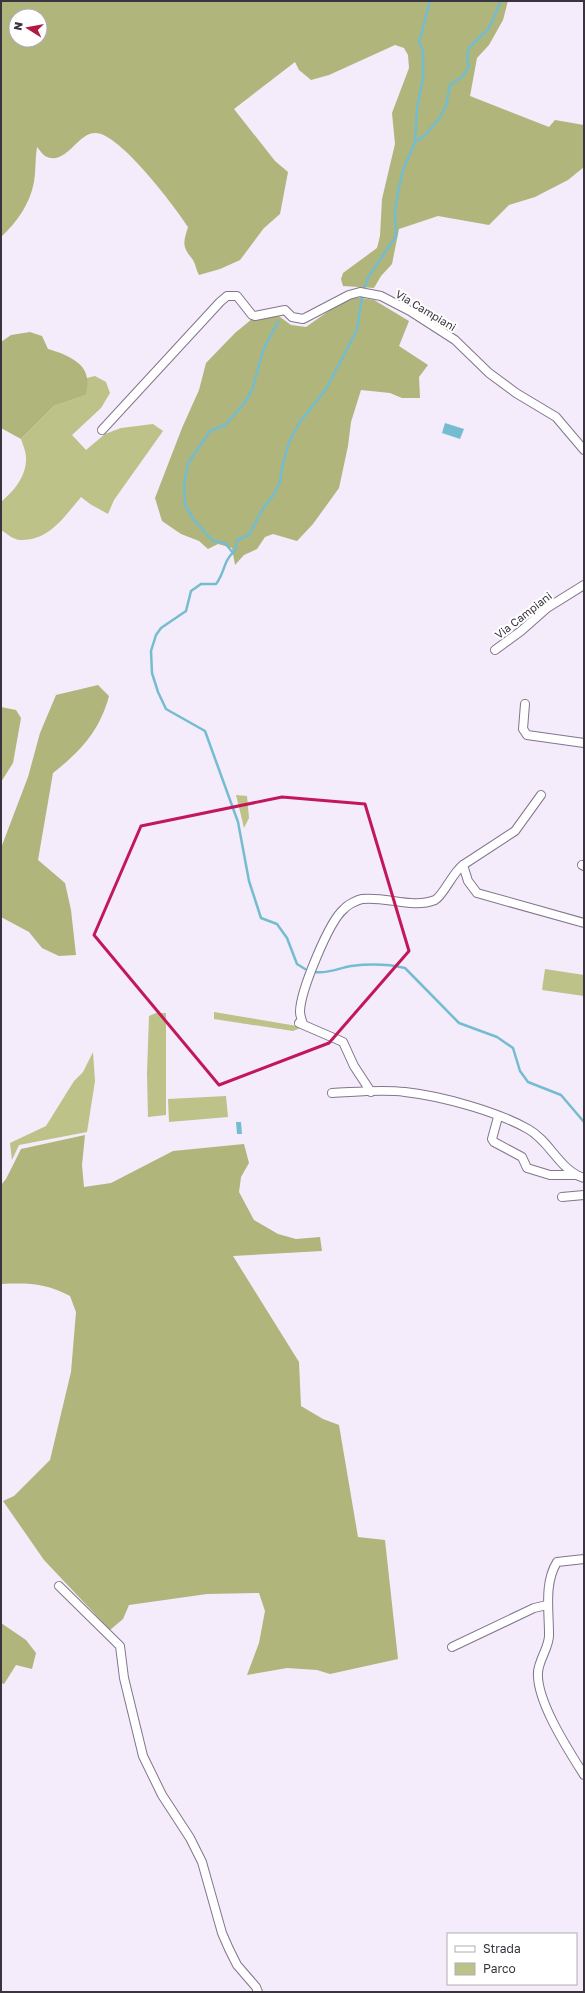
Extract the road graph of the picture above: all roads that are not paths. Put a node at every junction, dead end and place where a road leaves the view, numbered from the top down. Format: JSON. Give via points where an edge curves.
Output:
{"nodes":[{"id":1,"x":102,"y":430,"type":"dead end"},
{"id":2,"x":584,"y":450,"type":"edge"},
{"id":3,"x":584,"y":585,"type":"edge"},
{"id":4,"x":496,"y":650,"type":"dead end"},
{"id":5,"x":525,"y":704,"type":"dead end"},
{"id":6,"x":584,"y":743,"type":"edge"},
{"id":7,"x":541,"y":795,"type":"dead end"},
{"id":8,"x":463,"y":865,"type":"junction"},
{"id":9,"x":584,"y":923,"type":"edge"},
{"id":10,"x":372,"y":1092,"type":"junction"},
{"id":11,"x":332,"y":1093,"type":"dead end"},
{"id":12,"x":498,"y":1117,"type":"junction"},
{"id":13,"x":574,"y":1175,"type":"junction"},
{"id":14,"x":584,"y":1178,"type":"edge"},
{"id":15,"x":584,"y":1195,"type":"edge"},
{"id":16,"x":562,"y":1197,"type":"dead end"},
{"id":17,"x":584,"y":1559,"type":"edge"},
{"id":18,"x":59,"y":1586,"type":"dead end"},
{"id":19,"x":548,"y":1605,"type":"junction"},
{"id":20,"x":452,"y":1647,"type":"dead end"},
{"id":21,"x":584,"y":1775,"type":"edge"},
{"id":22,"x":258,"y":1992,"type":"edge"}],
"edges":[{"from":1,"to":2,"type":"street","name":"Via Campiani","via":[[227,296],[236,296],[255,316],[285,310],[292,317],[303,319],[340,299],[360,292],[381,296],[455,340],[489,373],[556,417]]},
{"from":3,"to":4,"type":"street","name":"Via Campiani","via":[[547,608]]},
{"from":5,"to":6,"type":"street","via":[[523,729],[527,735]]},
{"from":7,"to":8,"type":"street","via":[[515,832]]},
{"from":8,"to":9,"type":"street","via":[[468,881],[477,893]]},
{"from":8,"to":10,"type":"street","via":[[437,899],[424,904],[361,899],[343,909],[309,972],[300,1012],[301,1023],[343,1042],[354,1066]]},
{"from":10,"to":11,"type":"street"},
{"from":10,"to":12,"type":"street","via":[[404,1092],[426,1096],[472,1107]]},
{"from":12,"to":13,"type":"street","via":[[528,1129],[546,1144]]},
{"from":12,"to":13,"type":"street","via":[[492,1138],[494,1142],[522,1157],[527,1168],[550,1176]]},
{"from":13,"to":14,"type":"street"},
{"from":15,"to":16,"type":"street"},
{"from":17,"to":19,"type":"street","via":[[557,1562],[552,1570]]},
{"from":18,"to":22,"type":"street","via":[[120,1646],[124,1678],[143,1756],[162,1795],[202,1862],[228,1949]]},
{"from":19,"to":20,"type":"street","via":[[534,1608]]},
{"from":19,"to":21,"type":"street","via":[[550,1636],[541,1657],[538,1673],[541,1691],[558,1735]]}]}
